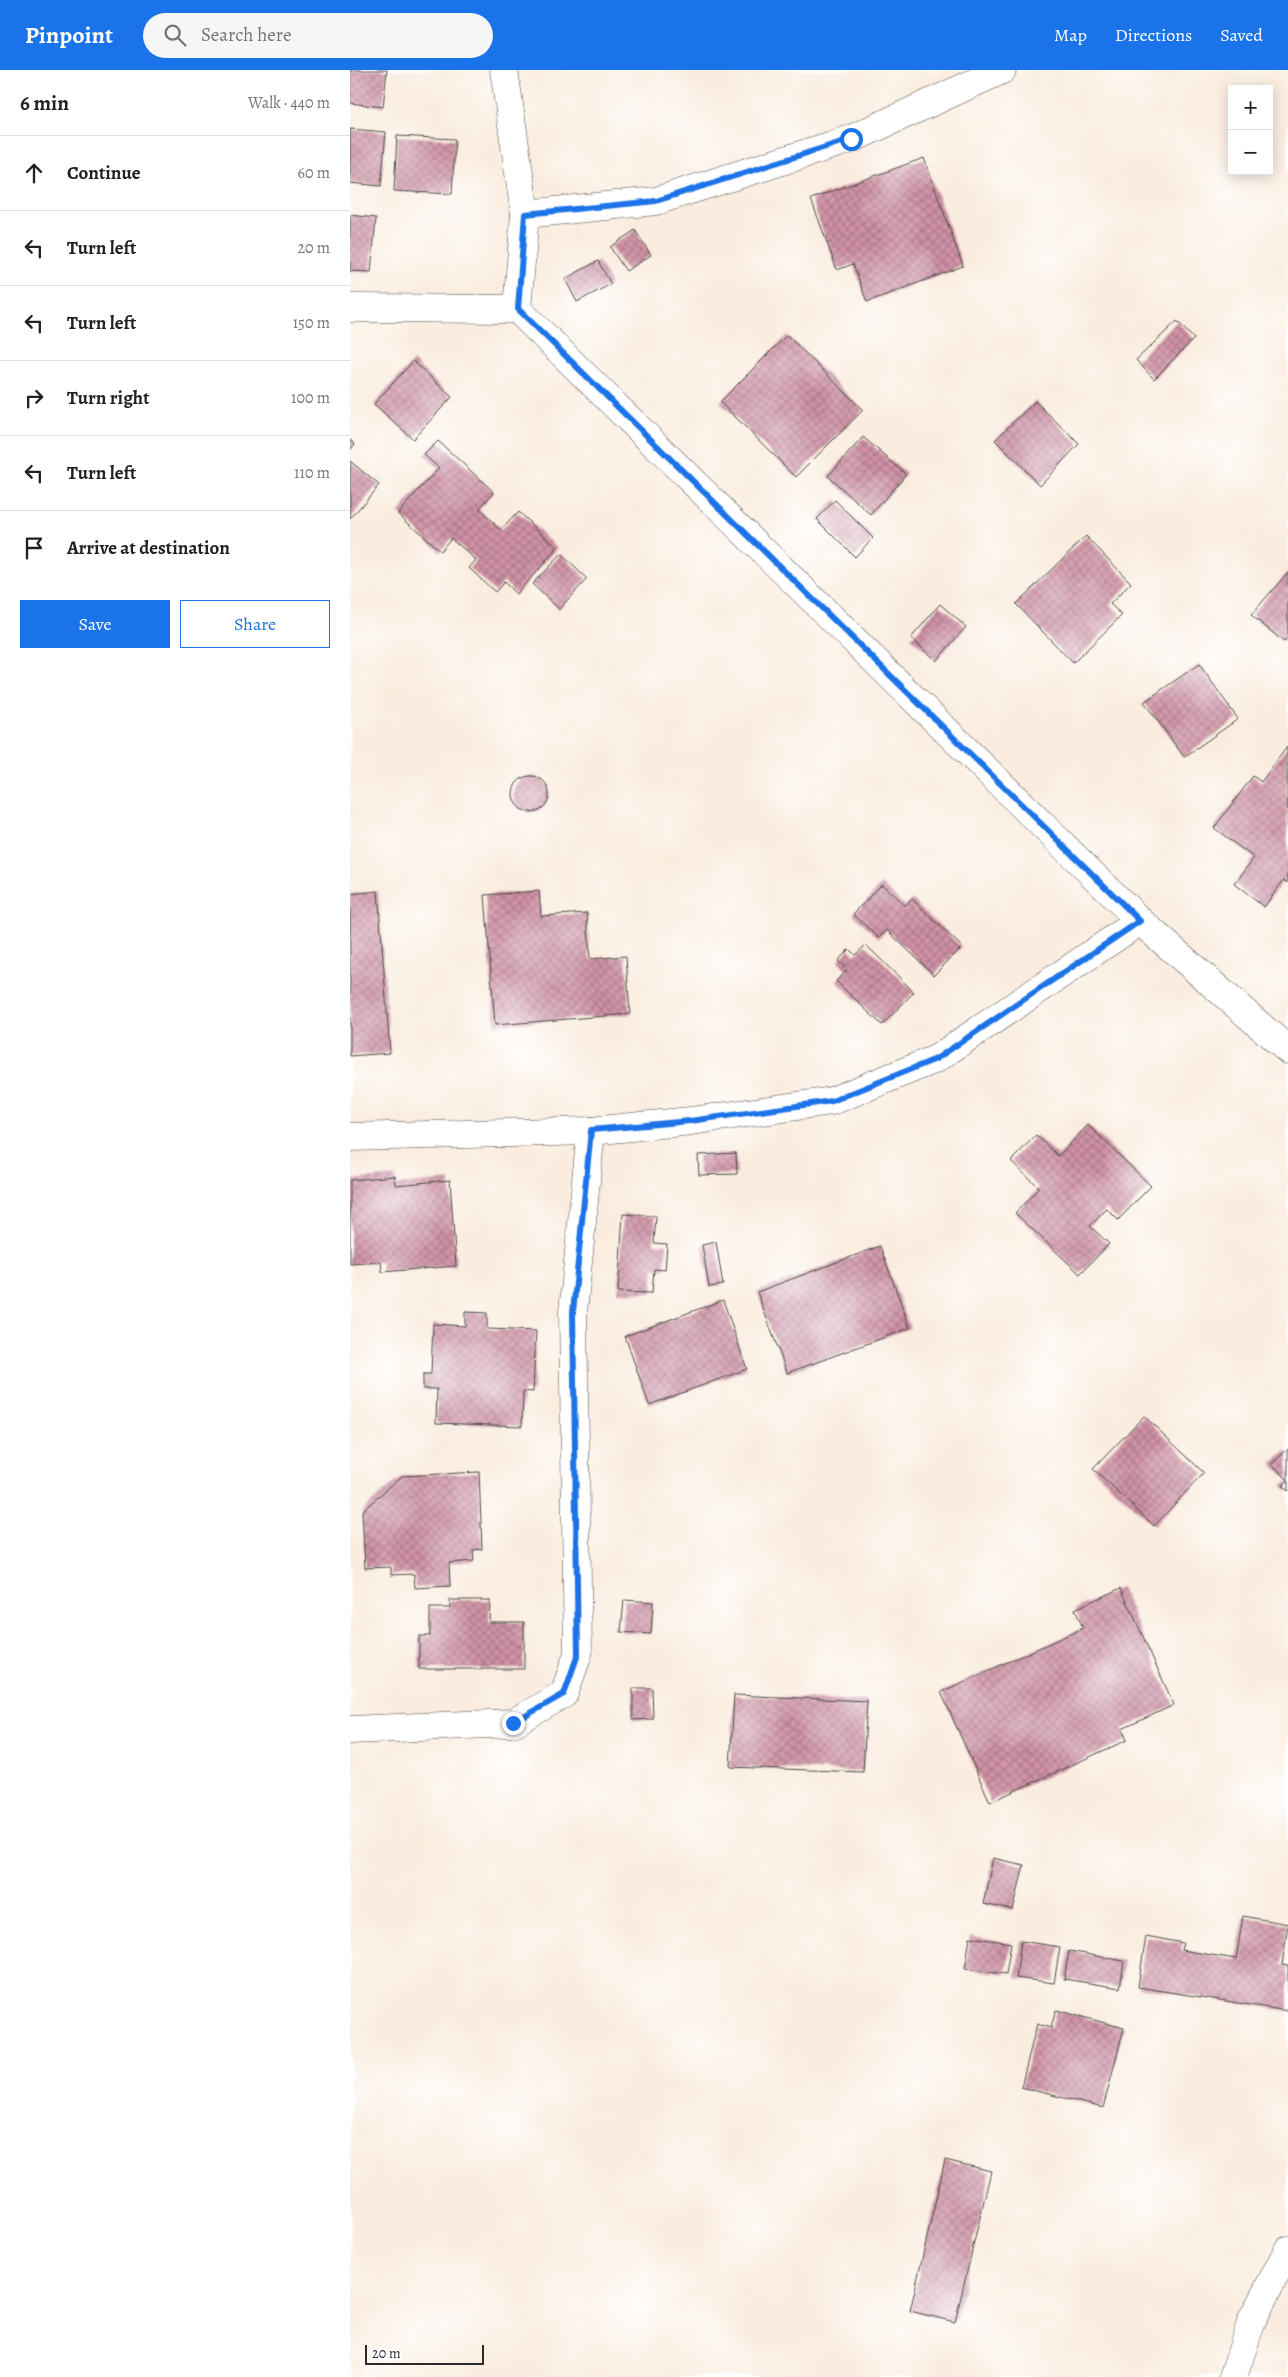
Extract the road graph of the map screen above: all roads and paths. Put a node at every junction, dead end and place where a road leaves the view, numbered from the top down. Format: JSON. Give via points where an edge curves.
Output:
{"nodes":[{"id":1,"x":504,"y":70,"type":"edge"},
{"id":2,"x":1002,"y":70,"type":"edge"},
{"id":3,"x":525,"y":214,"type":"junction"},
{"id":4,"x":350,"y":308,"type":"edge"},
{"id":5,"x":518,"y":309,"type":"junction"},
{"id":6,"x":1140,"y":921,"type":"junction"},
{"id":7,"x":1288,"y":1049,"type":"edge"},
{"id":8,"x":591,"y":1130,"type":"junction"},
{"id":9,"x":350,"y":1137,"type":"edge"},
{"id":10,"x":350,"y":1730,"type":"edge"},
{"id":11,"x":1286,"y":2259,"type":"edge"},
{"id":12,"x":1233,"y":2377,"type":"edge"}],
"edges":[{"from":1,"to":3,"type":"street"},
{"from":2,"to":3,"type":"street","via":[[851,139],[656,201]]},
{"from":3,"to":5,"type":"street"},
{"from":4,"to":5,"type":"street"},
{"from":5,"to":6,"type":"street"},
{"from":6,"to":7,"type":"street"},
{"from":6,"to":8,"type":"street","via":[[936,1059],[832,1101],[690,1121]]},
{"from":8,"to":9,"type":"street"},
{"from":8,"to":10,"type":"street","via":[[573,1312],[578,1654],[564,1694],[513,1723]]},
{"from":11,"to":12,"type":"street","via":[[1252,2320]]}]}
